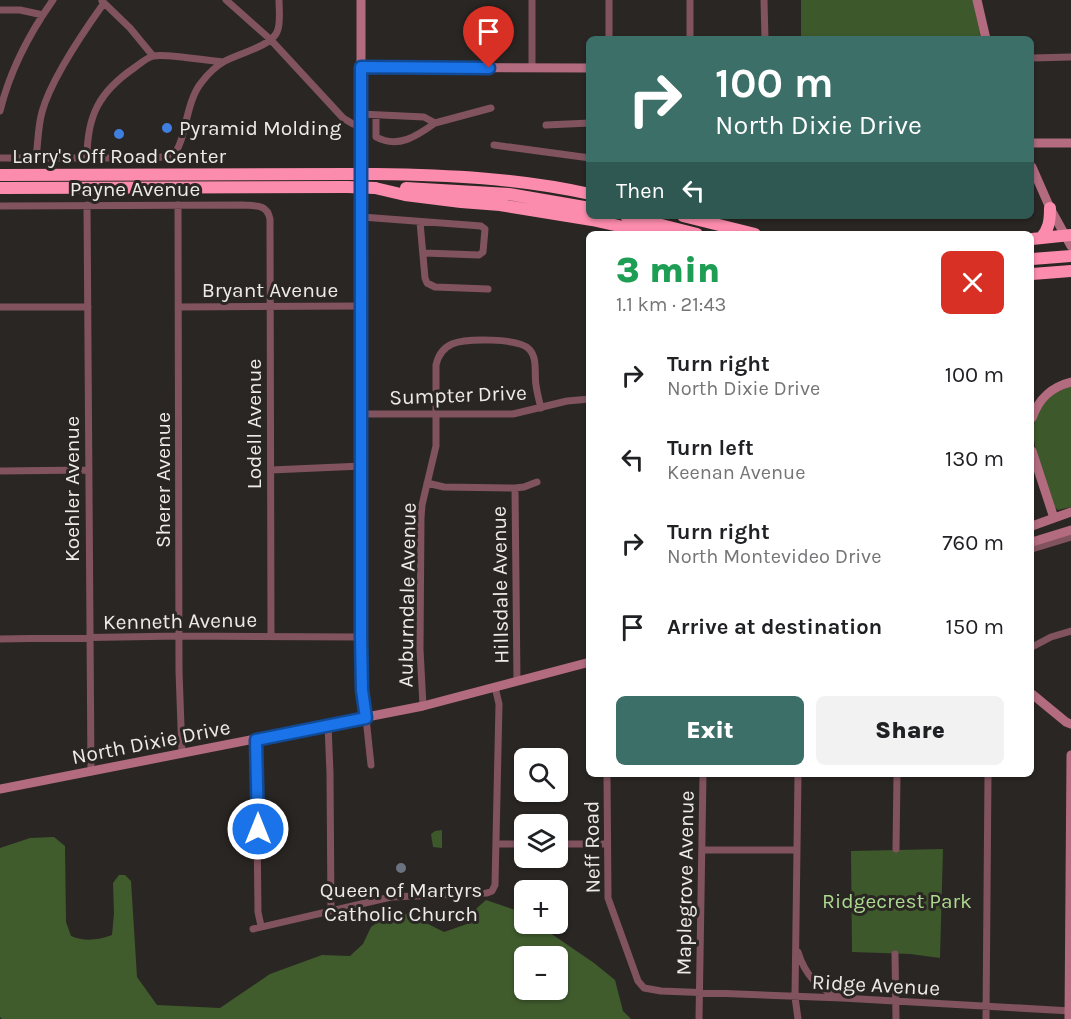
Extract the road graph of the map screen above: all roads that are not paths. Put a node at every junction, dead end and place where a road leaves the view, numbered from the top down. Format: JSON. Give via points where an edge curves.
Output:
{"nodes":[{"id":1,"x":53,"y":0,"type":"edge"},
{"id":2,"x":226,"y":0,"type":"edge"},
{"id":3,"x":279,"y":0,"type":"edge"},
{"id":4,"x":361,"y":0,"type":"edge"},
{"id":5,"x":532,"y":0,"type":"edge"},
{"id":6,"x":609,"y":0,"type":"edge"},
{"id":7,"x":690,"y":0,"type":"edge"},
{"id":8,"x":764,"y":0,"type":"edge"},
{"id":9,"x":977,"y":0,"type":"edge"},
{"id":10,"x":102,"y":1,"type":"edge"},
{"id":11,"x":0,"y":10,"type":"edge"},
{"id":12,"x":43,"y":15,"type":"junction"},
{"id":13,"x":609,"y":36,"type":"edge"},
{"id":14,"x":690,"y":36,"type":"edge"},
{"id":15,"x":765,"y":36,"type":"edge"},
{"id":16,"x":985,"y":36,"type":"edge"},
{"id":17,"x":270,"y":39,"type":"junction"},
{"id":18,"x":153,"y":57,"type":"junction"},
{"id":19,"x":1034,"y":57,"type":"edge"},
{"id":20,"x":1071,"y":57,"type":"edge"},
{"id":21,"x":223,"y":62,"type":"junction"},
{"id":22,"x":361,"y":67,"type":"junction"},
{"id":23,"x":532,"y":68,"type":"junction"},
{"id":24,"x":586,"y":68,"type":"edge"},
{"id":25,"x":3,"y":89,"type":"edge"},
{"id":26,"x":491,"y":108,"type":"dead end"},
{"id":27,"x":0,"y":111,"type":"edge"},
{"id":28,"x":361,"y":114,"type":"junction"},
{"id":29,"x":376,"y":115,"type":"junction"},
{"id":30,"x":435,"y":123,"type":"junction"},
{"id":31,"x":586,"y":123,"type":"edge"},
{"id":32,"x":361,"y":125,"type":"junction"},
{"id":33,"x":546,"y":125,"type":"dead end"},
{"id":34,"x":1034,"y":143,"type":"edge"},
{"id":35,"x":1071,"y":143,"type":"edge"},
{"id":36,"x":494,"y":145,"type":"dead end"},
{"id":37,"x":586,"y":157,"type":"edge"},
{"id":38,"x":0,"y":158,"type":"edge"},
{"id":39,"x":36,"y":158,"type":"junction"},
{"id":40,"x":87,"y":158,"type":"junction"},
{"id":41,"x":1034,"y":172,"type":"edge"},
{"id":42,"x":0,"y":175,"type":"edge"},
{"id":43,"x":0,"y":188,"type":"edge"},
{"id":44,"x":586,"y":193,"type":"edge"},
{"id":45,"x":87,"y":205,"type":"junction"},
{"id":46,"x":178,"y":205,"type":"junction"},
{"id":47,"x":0,"y":206,"type":"edge"},
{"id":48,"x":1050,"y":208,"type":"junction"},
{"id":49,"x":268,"y":212,"type":"joint"},
{"id":50,"x":586,"y":214,"type":"edge"},
{"id":51,"x":362,"y":217,"type":"junction"},
{"id":52,"x":596,"y":219,"type":"edge"},
{"id":53,"x":607,"y":219,"type":"edge"},
{"id":54,"x":638,"y":219,"type":"edge"},
{"id":55,"x":695,"y":219,"type":"edge"},
{"id":56,"x":420,"y":222,"type":"junction"},
{"id":57,"x":608,"y":231,"type":"edge"},
{"id":58,"x":645,"y":231,"type":"edge"},
{"id":59,"x":685,"y":231,"type":"edge"},
{"id":60,"x":743,"y":231,"type":"edge"},
{"id":61,"x":1036,"y":239,"type":"edge"},
{"id":62,"x":1069,"y":239,"type":"edge"},
{"id":63,"x":424,"y":254,"type":"junction"},
{"id":64,"x":1071,"y":256,"type":"edge"},
{"id":65,"x":1034,"y":259,"type":"edge"},
{"id":66,"x":1065,"y":271,"type":"edge"},
{"id":67,"x":1034,"y":274,"type":"edge"},
{"id":68,"x":488,"y":289,"type":"dead end"},
{"id":69,"x":271,"y":306,"type":"junction"},
{"id":70,"x":362,"y":306,"type":"junction"},
{"id":71,"x":88,"y":307,"type":"junction"},
{"id":72,"x":0,"y":308,"type":"edge"},
{"id":73,"x":179,"y":308,"type":"junction"},
{"id":74,"x":1071,"y":382,"type":"edge"},
{"id":75,"x":586,"y":399,"type":"edge"},
{"id":76,"x":1035,"y":405,"type":"edge"},
{"id":77,"x":541,"y":408,"type":"junction"},
{"id":78,"x":362,"y":414,"type":"junction"},
{"id":79,"x":436,"y":414,"type":"junction"},
{"id":80,"x":1034,"y":456,"type":"edge"},
{"id":81,"x":362,"y":466,"type":"junction"},
{"id":82,"x":89,"y":470,"type":"junction"},
{"id":83,"x":271,"y":470,"type":"junction"},
{"id":84,"x":0,"y":471,"type":"edge"},
{"id":85,"x":537,"y":482,"type":"dead end"},
{"id":86,"x":427,"y":483,"type":"junction"},
{"id":87,"x":515,"y":488,"type":"junction"},
{"id":88,"x":1071,"y":512,"type":"edge"},
{"id":89,"x":1054,"y":518,"type":"junction"},
{"id":90,"x":1034,"y":525,"type":"edge"},
{"id":91,"x":1071,"y":530,"type":"edge"},
{"id":92,"x":1071,"y":537,"type":"edge"},
{"id":93,"x":1034,"y":541,"type":"edge"},
{"id":94,"x":1034,"y":548,"type":"edge"},
{"id":95,"x":1071,"y":631,"type":"edge"},
{"id":96,"x":180,"y":636,"type":"junction"},
{"id":97,"x":271,"y":636,"type":"junction"},
{"id":98,"x":361,"y":637,"type":"junction"},
{"id":99,"x":0,"y":639,"type":"edge"},
{"id":100,"x":90,"y":639,"type":"junction"},
{"id":101,"x":1034,"y":646,"type":"edge"},
{"id":102,"x":586,"y":663,"type":"edge"},
{"id":103,"x":517,"y":681,"type":"junction"},
{"id":104,"x":495,"y":687,"type":"junction"},
{"id":105,"x":1034,"y":696,"type":"edge"},
{"id":106,"x":423,"y":706,"type":"junction"},
{"id":107,"x":366,"y":718,"type":"junction"},
{"id":108,"x":1071,"y":724,"type":"edge"},
{"id":109,"x":328,"y":725,"type":"junction"},
{"id":110,"x":256,"y":740,"type":"junction"},
{"id":111,"x":182,"y":754,"type":"junction"},
{"id":112,"x":1071,"y":755,"type":"edge"},
{"id":113,"x":371,"y":765,"type":"dead end"},
{"id":114,"x":91,"y":772,"type":"junction"},
{"id":115,"x":607,"y":777,"type":"edge"},
{"id":116,"x":703,"y":777,"type":"edge"},
{"id":117,"x":798,"y":777,"type":"edge"},
{"id":118,"x":897,"y":777,"type":"edge"},
{"id":119,"x":988,"y":777,"type":"edge"},
{"id":120,"x":0,"y":789,"type":"edge"},
{"id":121,"x":1070,"y":830,"type":"edge"},
{"id":122,"x":496,"y":844,"type":"junction"},
{"id":123,"x":514,"y":844,"type":"edge"},
{"id":124,"x":568,"y":844,"type":"edge"},
{"id":125,"x":606,"y":844,"type":"junction"},
{"id":126,"x":896,"y":849,"type":"dead end"},
{"id":127,"x":702,"y":850,"type":"junction"},
{"id":128,"x":797,"y":850,"type":"junction"},
{"id":129,"x":331,"y":911,"type":"junction"},
{"id":130,"x":1070,"y":923,"type":"edge"},
{"id":131,"x":261,"y":926,"type":"junction"},
{"id":132,"x":253,"y":929,"type":"dead end"},
{"id":133,"x":796,"y":942,"type":"junction"},
{"id":134,"x":895,"y":954,"type":"dead end"},
{"id":135,"x":699,"y":992,"type":"junction"},
{"id":136,"x":795,"y":997,"type":"junction"},
{"id":137,"x":842,"y":998,"type":"junction"},
{"id":138,"x":896,"y":1002,"type":"junction"},
{"id":139,"x":986,"y":1007,"type":"junction"},
{"id":140,"x":1069,"y":1013,"type":"edge"},
{"id":141,"x":699,"y":1019,"type":"edge"},
{"id":142,"x":798,"y":1019,"type":"edge"},
{"id":143,"x":896,"y":1019,"type":"edge"},
{"id":144,"x":986,"y":1019,"type":"edge"}],
"edges":[{"from":1,"to":12,"type":"street"},
{"from":2,"to":17,"type":"street"},
{"from":3,"to":17,"type":"street","via":[[279,29]]},
{"from":4,"to":22,"type":"main road"},
{"from":5,"to":23,"type":"street"},
{"from":6,"to":13,"type":"street"},
{"from":7,"to":14,"type":"street"},
{"from":8,"to":15,"type":"street"},
{"from":9,"to":16,"type":"main road"},
{"from":10,"to":18,"type":"street"},
{"from":10,"to":39,"type":"street","via":[[42,111]]},
{"from":11,"to":12,"type":"street"},
{"from":12,"to":25,"type":"street"},
{"from":17,"to":21,"type":"street"},
{"from":17,"to":32,"type":"street","via":[[344,118]]},
{"from":18,"to":21,"type":"street"},
{"from":18,"to":40,"type":"street","via":[[118,80],[103,96],[88,130]]},
{"from":19,"to":20,"type":"street"},
{"from":21,"to":40,"type":"street","via":[[195,92],[177,152],[156,158]]},
{"from":22,"to":23,"type":"main road"},
{"from":22,"to":28,"type":"main road"},
{"from":23,"to":24,"type":"main road"},
{"from":25,"to":27,"type":"street"},
{"from":26,"to":30,"type":"street"},
{"from":28,"to":29,"type":"street"},
{"from":28,"to":32,"type":"main road"},
{"from":29,"to":30,"type":"street","via":[[424,117]]},
{"from":29,"to":30,"type":"street","via":[[376,137],[383,141],[415,138]]},
{"from":31,"to":33,"type":"street"},
{"from":32,"to":51,"type":"main road"},
{"from":34,"to":35,"type":"main road"},
{"from":36,"to":37,"type":"street"},
{"from":38,"to":39,"type":"street"},
{"from":39,"to":40,"type":"street"},
{"from":41,"to":48,"type":"main road"},
{"from":42,"to":44,"type":"highway","bridge":true,"via":[[436,175]]},
{"from":43,"to":50,"type":"highway","bridge":true,"via":[[375,188],[405,195]]},
{"from":45,"to":46,"type":"street","name":"Payne Avenue"},
{"from":45,"to":47,"type":"street","name":"Payne Avenue"},
{"from":45,"to":71,"type":"street","name":"Koehler Avenue"},
{"from":46,"to":49,"type":"street","name":"Payne Avenue","via":[[252,205]]},
{"from":46,"to":73,"type":"street","name":"Sherer Avenue"},
{"from":48,"to":61,"type":"highway","via":[[1047,231]]},
{"from":48,"to":62,"type":"main road"},
{"from":49,"to":69,"type":"street","name":"Lodell Avenue"},
{"from":51,"to":56,"type":"street"},
{"from":51,"to":70,"type":"main road"},
{"from":52,"to":57,"type":"highway"},
{"from":53,"to":58,"type":"highway"},
{"from":54,"to":59,"type":"highway"},
{"from":55,"to":60,"type":"highway"},
{"from":56,"to":63,"type":"street"},
{"from":56,"to":63,"type":"street","via":[[481,226],[485,232],[483,252],[479,255]]},
{"from":61,"to":62,"type":"highway"},
{"from":63,"to":68,"type":"street","via":[[425,278],[430,285]]},
{"from":64,"to":65,"type":"highway"},
{"from":66,"to":67,"type":"highway"},
{"from":69,"to":70,"type":"street","name":"Bryant Avenue"},
{"from":69,"to":73,"type":"street","name":"Bryant Avenue"},
{"from":69,"to":83,"type":"street","name":"Lodell Avenue"},
{"from":70,"to":78,"type":"main road"},
{"from":71,"to":72,"type":"street"},
{"from":71,"to":82,"type":"street","name":"Koehler Avenue"},
{"from":73,"to":96,"type":"street","name":"Sherer Avenue"},
{"from":74,"to":76,"type":"main road","via":[[1051,390]]},
{"from":75,"to":77,"type":"street","name":"Sumpter Drive"},
{"from":77,"to":79,"type":"street","name":"Sumpter Drive","via":[[513,414]]},
{"from":77,"to":79,"type":"street","name":"Auburndale Avenue","via":[[529,348],[513,341],[465,341],[448,346],[437,361]]},
{"from":78,"to":79,"type":"street","name":"Sumpter Drive"},
{"from":78,"to":81,"type":"main road"},
{"from":79,"to":86,"type":"street","name":"Auburndale Avenue","via":[[436,446]]},
{"from":80,"to":89,"type":"main road"},
{"from":81,"to":83,"type":"street"},
{"from":81,"to":98,"type":"main road"},
{"from":82,"to":84,"type":"street"},
{"from":82,"to":100,"type":"street","name":"Koehler Avenue"},
{"from":83,"to":97,"type":"street","name":"Lodell Avenue"},
{"from":85,"to":87,"type":"street"},
{"from":86,"to":87,"type":"street","via":[[444,487]]},
{"from":86,"to":106,"type":"street","name":"Auburndale Avenue","via":[[421,518]]},
{"from":87,"to":103,"type":"street","name":"Hillsdale Avenue"},
{"from":88,"to":89,"type":"main road"},
{"from":89,"to":90,"type":"main road"},
{"from":91,"to":93,"type":"main road"},
{"from":92,"to":94,"type":"street"},
{"from":95,"to":101,"type":"street"},
{"from":96,"to":97,"type":"street","name":"Kenneth Avenue"},
{"from":96,"to":100,"type":"street","name":"Kenneth Avenue"},
{"from":96,"to":111,"type":"street","name":"Sherer Avenue"},
{"from":97,"to":98,"type":"street","name":"Kenneth Avenue"},
{"from":98,"to":107,"type":"main road"},
{"from":99,"to":100,"type":"street","name":"Kenneth Avenue"},
{"from":100,"to":114,"type":"street","name":"Koehler Avenue"},
{"from":102,"to":103,"type":"main road","name":"North Dixie Drive"},
{"from":103,"to":104,"type":"main road","name":"North Dixie Drive"},
{"from":104,"to":106,"type":"main road","name":"North Dixie Drive"},
{"from":104,"to":122,"type":"street","name":"Hillsdale Avenue","via":[[499,704]]},
{"from":105,"to":108,"type":"main road"},
{"from":106,"to":107,"type":"main road","name":"North Dixie Drive"},
{"from":107,"to":109,"type":"main road","name":"North Dixie Drive"},
{"from":107,"to":113,"type":"street"},
{"from":109,"to":110,"type":"main road","name":"North Dixie Drive"},
{"from":109,"to":129,"type":"street"},
{"from":110,"to":111,"type":"main road","name":"North Dixie Drive"},
{"from":110,"to":131,"type":"street"},
{"from":111,"to":114,"type":"main road","name":"North Dixie Drive"},
{"from":112,"to":121,"type":"main road"},
{"from":114,"to":120,"type":"main road","name":"North Dixie Drive"},
{"from":115,"to":125,"type":"street","name":"Neff Road"},
{"from":116,"to":127,"type":"street","name":"Maplegrove Avenue"},
{"from":117,"to":128,"type":"street","name":"Ridge Avenue"},
{"from":118,"to":126,"type":"street"},
{"from":119,"to":139,"type":"street"},
{"from":121,"to":130,"type":"main road"},
{"from":122,"to":123,"type":"street"},
{"from":122,"to":129,"type":"street","name":"Hillsdale Avenue","via":[[492,891],[391,897]]},
{"from":124,"to":125,"type":"street"},
{"from":125,"to":135,"type":"street","name":"Neff Road","via":[[609,905],[641,986],[649,990]]},
{"from":127,"to":128,"type":"street"},
{"from":127,"to":135,"type":"street","name":"Maplegrove Avenue"},
{"from":128,"to":133,"type":"street","name":"Ridge Avenue"},
{"from":129,"to":131,"type":"street"},
{"from":130,"to":140,"type":"main road"},
{"from":131,"to":132,"type":"street"},
{"from":133,"to":136,"type":"street","name":"Ridge Avenue"},
{"from":133,"to":137,"type":"street","via":[[809,976]]},
{"from":134,"to":138,"type":"street"},
{"from":135,"to":136,"type":"street"},
{"from":135,"to":141,"type":"street","name":"Maplegrove Avenue"},
{"from":136,"to":137,"type":"street","name":"Ridge Avenue"},
{"from":136,"to":142,"type":"street"},
{"from":137,"to":138,"type":"street","name":"Ridge Avenue"},
{"from":138,"to":139,"type":"street","name":"Ridge Avenue"},
{"from":138,"to":143,"type":"street"},
{"from":139,"to":140,"type":"street","name":"Ridge Avenue"},
{"from":139,"to":144,"type":"street"}]}
